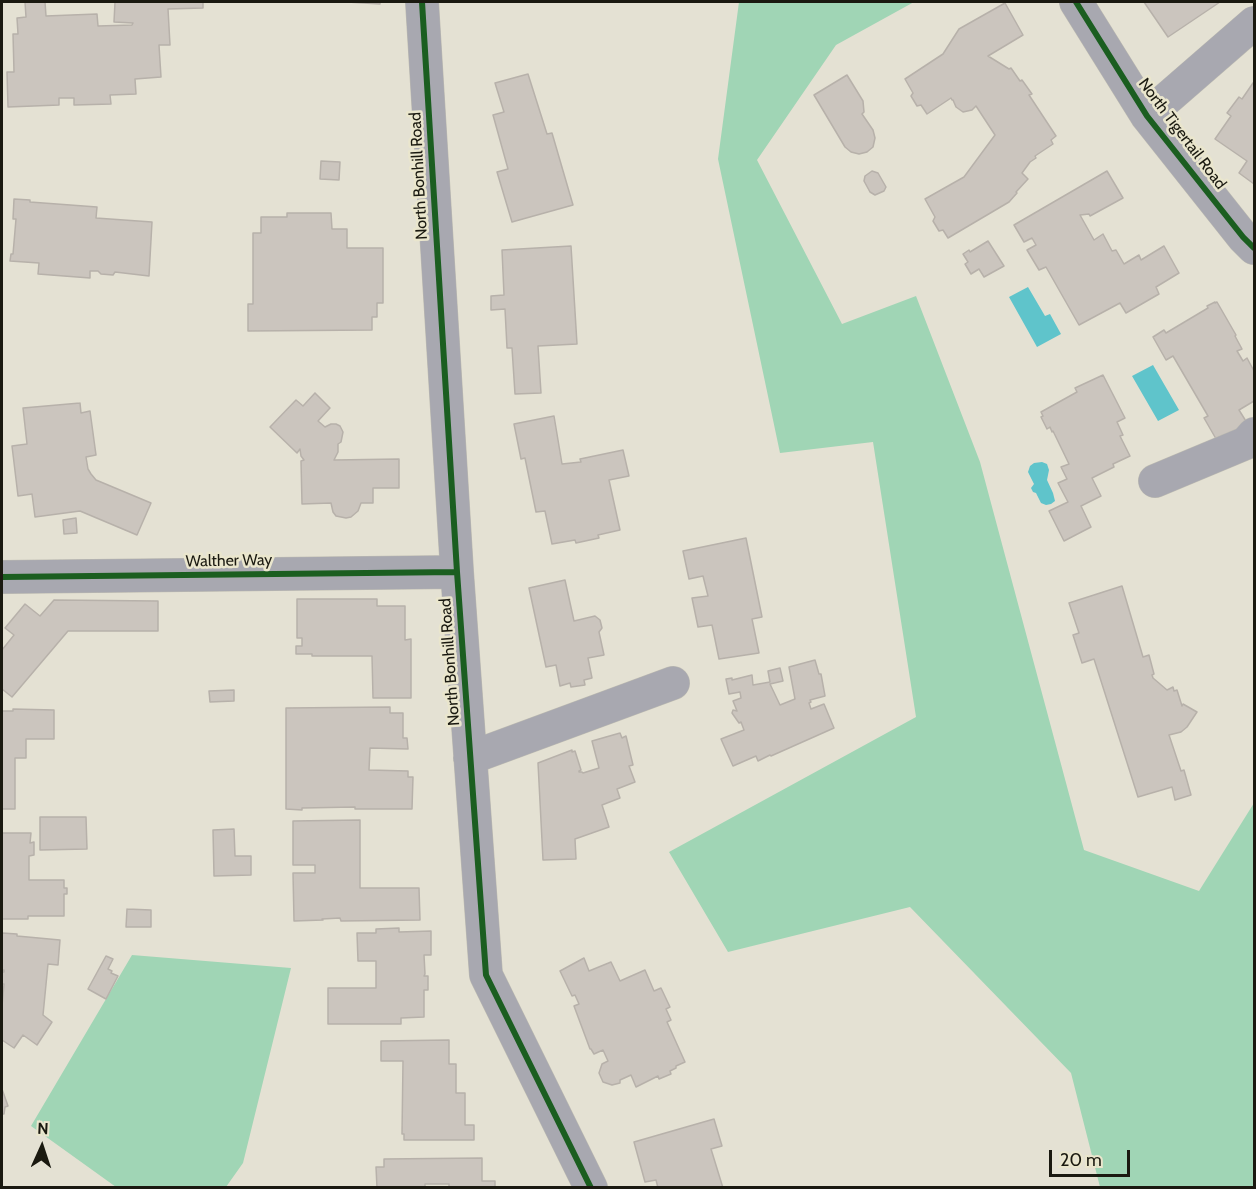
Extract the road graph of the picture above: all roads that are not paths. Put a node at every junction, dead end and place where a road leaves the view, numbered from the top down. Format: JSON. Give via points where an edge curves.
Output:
{"nodes":[{"id":1,"x":422,"y":2,"type":"edge"},
{"id":2,"x":1077,"y":2,"type":"edge"},
{"id":3,"x":1254,"y":24,"type":"edge"},
{"id":4,"x":1147,"y":116,"type":"junction"},
{"id":5,"x":1254,"y":248,"type":"edge"},
{"id":6,"x":1254,"y":434,"type":"edge"},
{"id":7,"x":1155,"y":481,"type":"dead end"},
{"id":8,"x":457,"y":572,"type":"junction"},
{"id":9,"x":2,"y":577,"type":"edge"},
{"id":10,"x":673,"y":683,"type":"dead end"},
{"id":11,"x":470,"y":758,"type":"junction"},
{"id":12,"x":591,"y":1188,"type":"edge"}],
"edges":[{"from":1,"to":8,"type":"street","name":"North Bonhill Road"},
{"from":2,"to":4,"type":"street","name":"North Tigertail Road"},
{"from":3,"to":4,"type":"street"},
{"from":4,"to":5,"type":"street","name":"North Tigertail Road"},
{"from":6,"to":7,"type":"street","via":[[1246,443]]},
{"from":8,"to":9,"type":"street","name":"Walther Way"},
{"from":8,"to":11,"type":"street","name":"North Bonhill Road"},
{"from":10,"to":11,"type":"street"},
{"from":11,"to":12,"type":"street","name":"North Bonhill Road","via":[[486,975]]}]}
